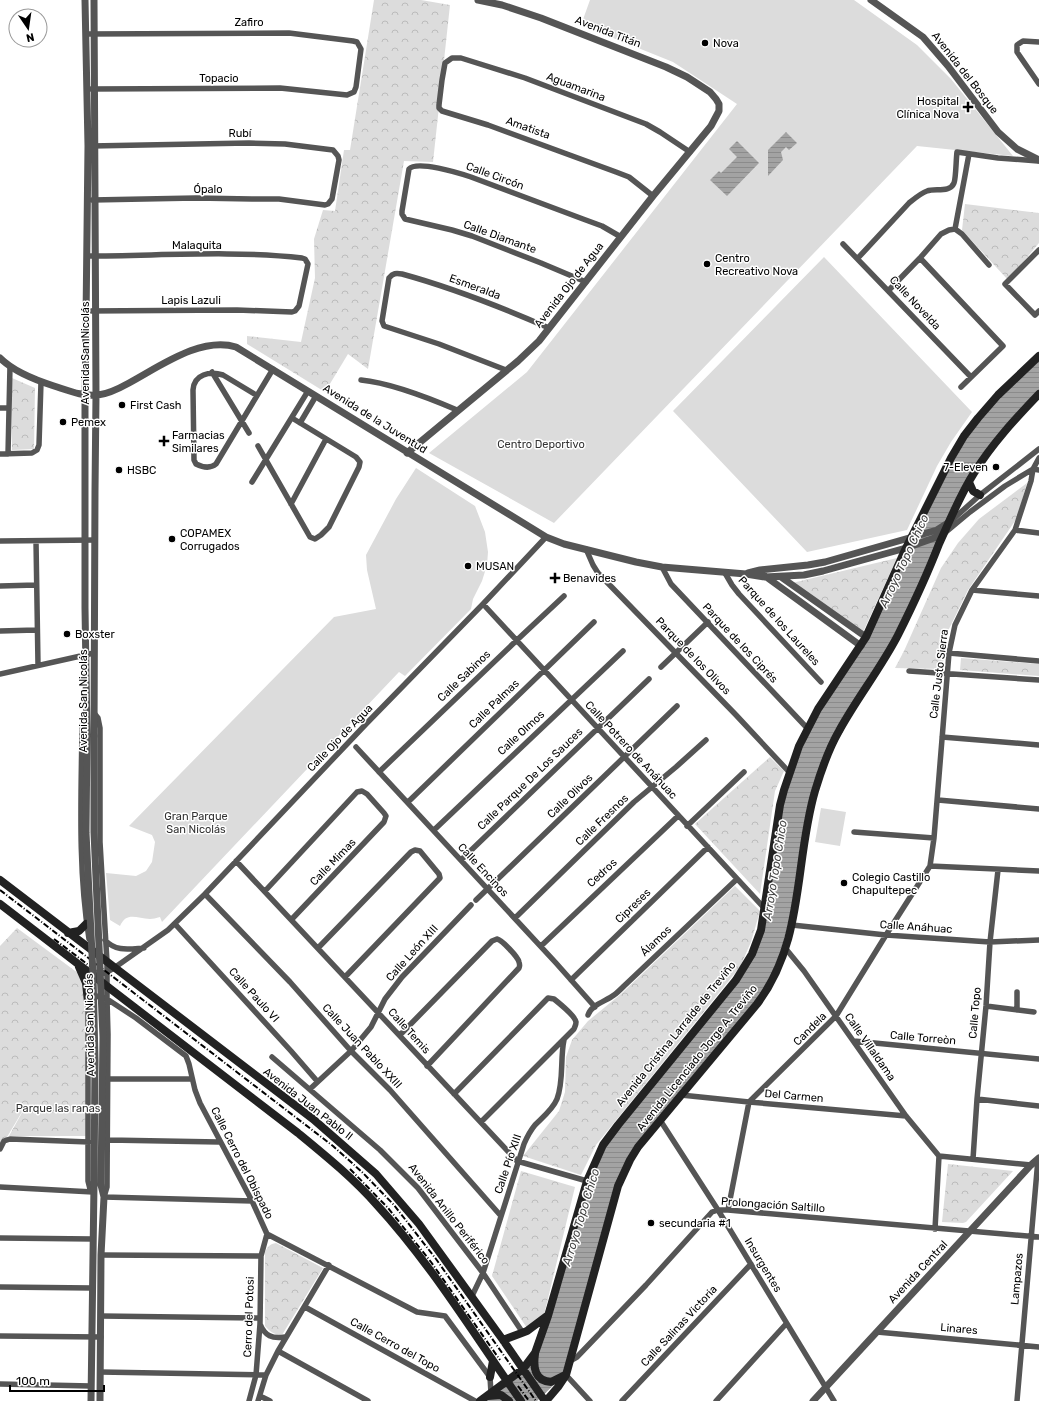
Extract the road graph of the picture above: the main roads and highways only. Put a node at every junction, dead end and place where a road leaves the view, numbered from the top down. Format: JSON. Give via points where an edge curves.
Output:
{"nodes":[{"id":1,"x":1039,"y":356,"type":"edge"},
{"id":2,"x":1039,"y":394,"type":"edge"},
{"id":3,"x":969,"y":482,"type":"junction"},
{"id":4,"x":980,"y":494,"type":"road end"},
{"id":5,"x":0,"y":880,"type":"edge"},
{"id":6,"x":0,"y":904,"type":"edge"},
{"id":7,"x":86,"y":924,"type":"road end"},
{"id":8,"x":68,"y":933,"type":"junction"},
{"id":9,"x":76,"y":964,"type":"junction"},
{"id":10,"x":89,"y":998,"type":"road end"},
{"id":11,"x":548,"y":1316,"type":"junction"},
{"id":12,"x":503,"y":1340,"type":"junction"},
{"id":13,"x":534,"y":1357,"type":"junction"},
{"id":14,"x":493,"y":1361,"type":"junction"},
{"id":15,"x":524,"y":1371,"type":"junction"},
{"id":16,"x":490,"y":1377,"type":"road end"},
{"id":17,"x":563,"y":1377,"type":"junction"},
{"id":18,"x":508,"y":1383,"type":"junction"},
{"id":19,"x":488,"y":1396,"type":"edge"},
{"id":20,"x":545,"y":1400,"type":"edge"},
{"id":21,"x":509,"y":1401,"type":"edge"},
{"id":22,"x":521,"y":1401,"type":"edge"}],
"edges":[{"from":1,"to":11,"type":"main road","name":"Avenida Cristina Larralde de Treviño","via":[[998,395],[964,436],[951,458],[866,637],[818,709],[799,746],[780,805],[765,909],[757,944],[740,975],[608,1137],[597,1156],[587,1181]]},
{"from":2,"to":3,"type":"main road","name":"Avenida Licenciado Jorge A. Treviño","via":[[997,440]]},
{"from":3,"to":4,"type":"main road","via":[[973,491]]},
{"from":3,"to":17,"type":"main road","name":"Avenida Licenciado Jorge A. Treviño","via":[[948,523],[939,533],[898,636],[828,752],[808,820],[792,925],[779,966],[761,998],[638,1147],[618,1186],[570,1361]]},
{"from":5,"to":8,"type":"main road","name":"Avenida Juan Pablo II"},
{"from":6,"to":9,"type":"main road"},
{"from":7,"to":8,"type":"main road","via":[[79,931]]},
{"from":8,"to":12,"type":"main road","name":"Avenida Juan Pablo II","via":[[107,962],[111,970],[313,1119],[356,1155],[420,1224]]},
{"from":9,"to":10,"type":"main road","via":[[84,977]]},
{"from":9,"to":14,"type":"main road","via":[[298,1133],[362,1188],[405,1238]]},
{"from":11,"to":12,"type":"main road","via":[[524,1333]]},
{"from":11,"to":13,"type":"main road","name":"Avenida Cristina Larralde de Treviño"},
{"from":12,"to":15,"type":"main road","name":"Avenida Juan Pablo II"},
{"from":13,"to":15,"type":"main road","name":"Avenida Cristina Larralde de Treviño"},
{"from":13,"to":17,"type":"main road","via":[[535,1371],[540,1379],[551,1382]]},
{"from":14,"to":16,"type":"main road"},
{"from":14,"to":18,"type":"main road"},
{"from":15,"to":18,"type":"main road","name":"Avenida Cristina Larralde de Treviño"},
{"from":15,"to":20,"type":"main road","name":"Avenida Juan Pablo II"},
{"from":17,"to":20,"type":"main road","name":"Avenida Licenciado Jorge A. Treviño","via":[[558,1387]]},
{"from":18,"to":19,"type":"main road","name":"Avenida Cristina Larralde de Treviño"},
{"from":18,"to":22,"type":"main road"},
{"from":19,"to":21,"type":"main road","via":[[501,1394]]}]}
